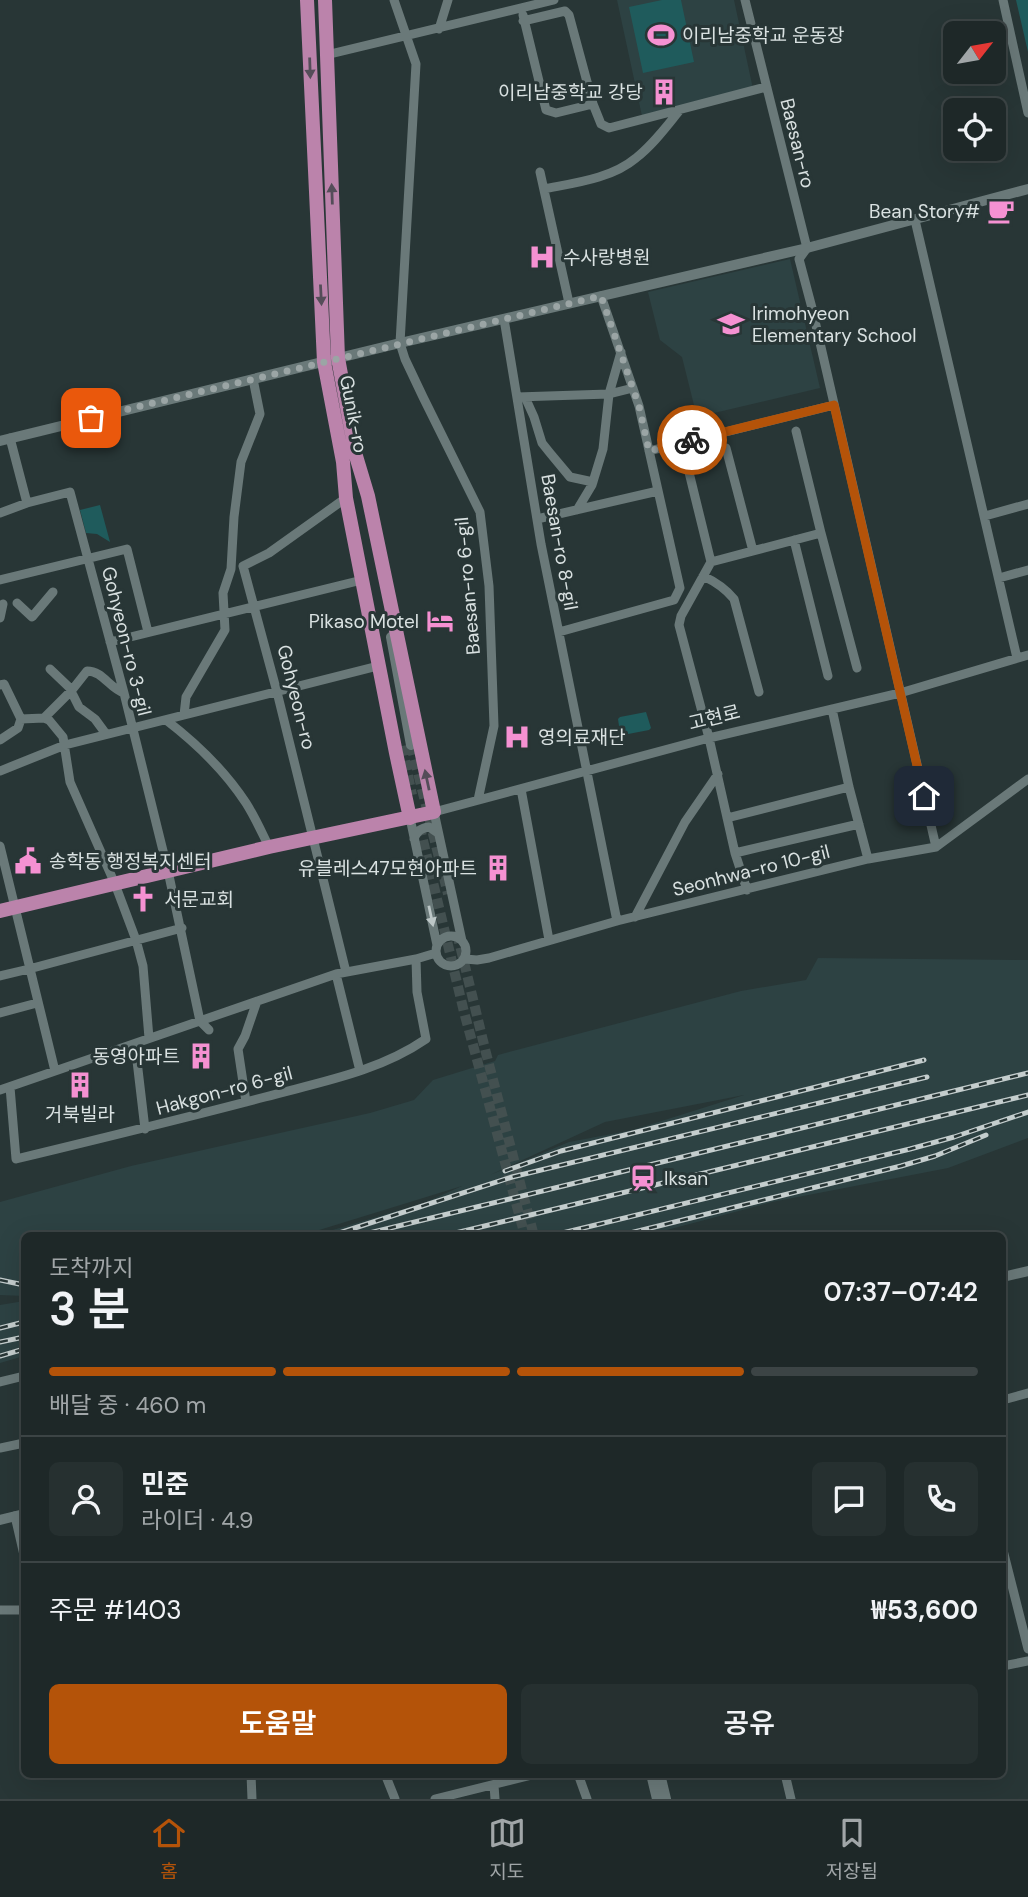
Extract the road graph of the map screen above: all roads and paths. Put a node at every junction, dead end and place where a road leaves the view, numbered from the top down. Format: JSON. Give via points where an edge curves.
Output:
{"nodes":[{"id":1,"x":307,"y":0,"type":"edge"},
{"id":2,"x":325,"y":0,"type":"edge"},
{"id":3,"x":394,"y":0,"type":"edge"},
{"id":4,"x":448,"y":0,"type":"edge"},
{"id":5,"x":554,"y":0,"type":"edge"},
{"id":6,"x":745,"y":0,"type":"edge"},
{"id":7,"x":1003,"y":0,"type":"edge"},
{"id":8,"x":523,"y":8,"type":"junction"},
{"id":9,"x":523,"y":21,"type":"junction"},
{"id":10,"x":439,"y":29,"type":"junction"},
{"id":11,"x":406,"y":37,"type":"junction"},
{"id":12,"x":326,"y":55,"type":"junction"},
{"id":13,"x":766,"y":87,"type":"junction"},
{"id":14,"x":593,"y":104,"type":"junction"},
{"id":15,"x":681,"y":109,"type":"junction"},
{"id":16,"x":1028,"y":113,"type":"edge"},
{"id":17,"x":540,"y":172,"type":"dead end"},
{"id":18,"x":544,"y":189,"type":"junction"},
{"id":19,"x":1028,"y":189,"type":"edge"},
{"id":20,"x":915,"y":220,"type":"junction"},
{"id":21,"x":807,"y":248,"type":"junction"},
{"id":22,"x":601,"y":296,"type":"junction"},
{"id":23,"x":569,"y":303,"type":"junction"},
{"id":24,"x":504,"y":318,"type":"junction"},
{"id":25,"x":400,"y":343,"type":"junction"},
{"id":26,"x":621,"y":352,"type":"junction"},
{"id":27,"x":331,"y":360,"type":"junction"},
{"id":28,"x":253,"y":379,"type":"junction"},
{"id":29,"x":633,"y":387,"type":"junction"},
{"id":30,"x":609,"y":394,"type":"junction"},
{"id":31,"x":521,"y":397,"type":"junction"},
{"id":32,"x":834,"y":405,"type":"junction"},
{"id":33,"x":796,"y":431,"type":"dead end"},
{"id":34,"x":5,"y":439,"type":"edge"},
{"id":35,"x":726,"y":448,"type":"dead end"},
{"id":36,"x":649,"y":451,"type":"junction"},
{"id":37,"x":685,"y":456,"type":"dead end"},
{"id":38,"x":349,"y":459,"type":"junction"},
{"id":39,"x":593,"y":482,"type":"junction"},
{"id":40,"x":658,"y":491,"type":"junction"},
{"id":41,"x":346,"y":498,"type":"junction"},
{"id":42,"x":27,"y":503,"type":"junction"},
{"id":43,"x":1028,"y":504,"type":"edge"},
{"id":44,"x":577,"y":510,"type":"junction"},
{"id":45,"x":0,"y":513,"type":"edge"},
{"id":46,"x":985,"y":516,"type":"junction"},
{"id":47,"x":537,"y":519,"type":"junction"},
{"id":48,"x":821,"y":533,"type":"junction"},
{"id":49,"x":794,"y":540,"type":"junction"},
{"id":50,"x":753,"y":551,"type":"junction"},
{"id":51,"x":89,"y":559,"type":"junction"},
{"id":52,"x":711,"y":562,"type":"junction"},
{"id":53,"x":1028,"y":570,"type":"edge"},
{"id":54,"x":703,"y":576,"type":"junction"},
{"id":55,"x":999,"y":578,"type":"junction"},
{"id":56,"x":0,"y":580,"type":"edge"},
{"id":57,"x":362,"y":580,"type":"junction"},
{"id":58,"x":53,"y":592,"type":"dead end"},
{"id":59,"x":17,"y":603,"type":"dead end"},
{"id":60,"x":4,"y":604,"type":"dead end"},
{"id":61,"x":254,"y":606,"type":"junction"},
{"id":62,"x":223,"y":614,"type":"junction"},
{"id":63,"x":0,"y":618,"type":"edge"},
{"id":64,"x":148,"y":632,"type":"junction"},
{"id":65,"x":559,"y":632,"type":"junction"},
{"id":66,"x":110,"y":642,"type":"junction"},
{"id":67,"x":1028,"y":655,"type":"edge"},
{"id":68,"x":1017,"y":658,"type":"junction"},
{"id":69,"x":378,"y":666,"type":"junction"},
{"id":70,"x":857,"y":668,"type":"dead end"},
{"id":71,"x":50,"y":669,"type":"dead end"},
{"id":72,"x":0,"y":674,"type":"edge"},
{"id":73,"x":828,"y":676,"type":"dead end"},
{"id":74,"x":2,"y":685,"type":"edge"},
{"id":75,"x":71,"y":692,"type":"junction"},
{"id":76,"x":277,"y":692,"type":"junction"},
{"id":77,"x":759,"y":692,"type":"dead end"},
{"id":78,"x":900,"y":692,"type":"junction"},
{"id":79,"x":124,"y":693,"type":"junction"},
{"id":80,"x":832,"y":709,"type":"junction"},
{"id":81,"x":184,"y":715,"type":"junction"},
{"id":82,"x":44,"y":718,"type":"junction"},
{"id":83,"x":21,"y":719,"type":"junction"},
{"id":84,"x":166,"y":720,"type":"junction"},
{"id":85,"x":131,"y":727,"type":"junction"},
{"id":86,"x":106,"y":734,"type":"junction"},
{"id":87,"x":709,"y":738,"type":"junction"},
{"id":88,"x":0,"y":740,"type":"edge"},
{"id":89,"x":65,"y":745,"type":"junction"},
{"id":90,"x":407,"y":748,"type":"junction"},
{"id":91,"x":0,"y":771,"type":"edge"},
{"id":92,"x":587,"y":771,"type":"junction"},
{"id":93,"x":718,"y":774,"type":"junction"},
{"id":94,"x":1028,"y":779,"type":"edge"},
{"id":95,"x":849,"y":787,"type":"junction"},
{"id":96,"x":521,"y":789,"type":"junction"},
{"id":97,"x":478,"y":800,"type":"junction"},
{"id":98,"x":434,"y":813,"type":"junction"},
{"id":99,"x":410,"y":818,"type":"junction"},
{"id":100,"x":727,"y":818,"type":"junction"},
{"id":101,"x":859,"y":824,"type":"junction"},
{"id":102,"x":438,"y":833,"type":"junction"},
{"id":103,"x":313,"y":838,"type":"junction"},
{"id":104,"x":414,"y":839,"type":"junction"},
{"id":105,"x":0,"y":846,"type":"edge"},
{"id":106,"x":269,"y":847,"type":"junction"},
{"id":107,"x":936,"y":847,"type":"junction"},
{"id":108,"x":735,"y":853,"type":"junction"},
{"id":109,"x":868,"y":859,"type":"junction"},
{"id":110,"x":168,"y":871,"type":"junction"},
{"id":111,"x":116,"y":884,"type":"junction"},
{"id":112,"x":747,"y":890,"type":"junction"},
{"id":113,"x":15,"y":908,"type":"junction"},
{"id":114,"x":0,"y":911,"type":"edge"},
{"id":115,"x":635,"y":917,"type":"junction"},
{"id":116,"x":617,"y":920,"type":"junction"},
{"id":117,"x":182,"y":928,"type":"junction"},
{"id":118,"x":136,"y":940,"type":"junction"},
{"id":119,"x":462,"y":940,"type":"junction"},
{"id":120,"x":549,"y":940,"type":"junction"},
{"id":121,"x":436,"y":949,"type":"junction"},
{"id":122,"x":416,"y":959,"type":"junction"},
{"id":123,"x":464,"y":960,"type":"junction"},
{"id":124,"x":29,"y":970,"type":"junction"},
{"id":125,"x":341,"y":973,"type":"junction"},
{"id":126,"x":0,"y":976,"type":"edge"},
{"id":127,"x":257,"y":1001,"type":"junction"},
{"id":128,"x":37,"y":1003,"type":"junction"},
{"id":129,"x":0,"y":1013,"type":"edge"},
{"id":130,"x":200,"y":1021,"type":"junction"},
{"id":131,"x":209,"y":1030,"type":"dead end"},
{"id":132,"x":149,"y":1038,"type":"junction"},
{"id":133,"x":135,"y":1044,"type":"junction"},
{"id":134,"x":55,"y":1071,"type":"junction"},
{"id":135,"x":360,"y":1071,"type":"junction"},
{"id":136,"x":10,"y":1087,"type":"junction"},
{"id":137,"x":0,"y":1090,"type":"edge"},
{"id":138,"x":246,"y":1102,"type":"junction"},
{"id":139,"x":145,"y":1129,"type":"junction"},
{"id":140,"x":1028,"y":1271,"type":"edge"},
{"id":141,"x":1006,"y":1276,"type":"edge"},
{"id":142,"x":21,"y":1377,"type":"edge"},
{"id":143,"x":0,"y":1382,"type":"edge"},
{"id":144,"x":1028,"y":1393,"type":"edge"},
{"id":145,"x":1006,"y":1400,"type":"edge"},
{"id":146,"x":21,"y":1444,"type":"edge"},
{"id":147,"x":0,"y":1448,"type":"edge"},
{"id":148,"x":20,"y":1515,"type":"edge"},
{"id":149,"x":0,"y":1520,"type":"edge"},
{"id":150,"x":1006,"y":1561,"type":"edge"},
{"id":151,"x":0,"y":1610,"type":"edge"},
{"id":152,"x":21,"y":1610,"type":"edge"},
{"id":153,"x":1028,"y":1649,"type":"edge"},
{"id":154,"x":1028,"y":1661,"type":"edge"},
{"id":155,"x":1006,"y":1665,"type":"edge"},
{"id":156,"x":251,"y":1778,"type":"edge"},
{"id":157,"x":387,"y":1778,"type":"edge"},
{"id":158,"x":521,"y":1778,"type":"edge"},
{"id":159,"x":579,"y":1778,"type":"edge"},
{"id":160,"x":652,"y":1778,"type":"edge"},
{"id":161,"x":661,"y":1778,"type":"edge"},
{"id":162,"x":786,"y":1778,"type":"edge"},
{"id":163,"x":494,"y":1785,"type":"junction"},
{"id":164,"x":252,"y":1799,"type":"edge"},
{"id":165,"x":395,"y":1799,"type":"edge"},
{"id":166,"x":435,"y":1799,"type":"edge"},
{"id":167,"x":495,"y":1799,"type":"edge"},
{"id":168,"x":587,"y":1799,"type":"edge"},
{"id":169,"x":657,"y":1799,"type":"edge"},
{"id":170,"x":666,"y":1799,"type":"edge"},
{"id":171,"x":791,"y":1799,"type":"edge"}],
"edges":[{"from":1,"to":27,"type":"main road","name":"Gunik-ro","one_way":true},
{"from":2,"to":12,"type":"main road","name":"Gunik-ro"},
{"from":3,"to":11,"type":"street"},
{"from":4,"to":10,"type":"street"},
{"from":5,"to":8,"type":"street"},
{"from":6,"to":13,"type":"street"},
{"from":7,"to":16,"type":"street"},
{"from":8,"to":9,"type":"street"},
{"from":8,"to":10,"type":"street"},
{"from":9,"to":14,"type":"street","via":[[546,110],[556,113]]},
{"from":9,"to":14,"type":"street","via":[[565,11],[569,15]]},
{"from":10,"to":11,"type":"street"},
{"from":11,"to":12,"type":"street"},
{"from":11,"to":25,"type":"street","via":[[416,64]]},
{"from":27,"to":12,"type":"main road","name":"Gunik-ro","one_way":true},
{"from":13,"to":15,"type":"street","name":"Baesan-ro"},
{"from":13,"to":21,"type":"street","name":"Baesan-ro"},
{"from":14,"to":15,"type":"street","name":"Baesan-ro","via":[[601,124],[609,128]]},
{"from":15,"to":18,"type":"street","via":[[634,160],[604,176]]},
{"from":17,"to":18,"type":"street"},
{"from":18,"to":23,"type":"street"},
{"from":19,"to":20,"type":"street"},
{"from":20,"to":21,"type":"street"},
{"from":20,"to":46,"type":"street"},
{"from":21,"to":22,"type":"street"},
{"from":21,"to":32,"type":"street","name":"Baesan-ro","via":[[799,259]]},
{"from":22,"to":23,"type":"street"},
{"from":22,"to":26,"type":"street"},
{"from":23,"to":24,"type":"street"},
{"from":24,"to":25,"type":"street"},
{"from":24,"to":31,"type":"street","name":"Baesan-ro 8-gil"},
{"from":25,"to":27,"type":"street"},
{"from":25,"to":97,"type":"street","name":"Baesan-ro 6-gil","via":[[480,512],[489,586],[494,726]]},
{"from":26,"to":29,"type":"street"},
{"from":26,"to":30,"type":"street"},
{"from":27,"to":28,"type":"street"},
{"from":27,"to":38,"type":"main road","name":"Gunik-ro"},
{"from":28,"to":34,"type":"street"},
{"from":28,"to":62,"type":"street","via":[[260,414],[241,462]]},
{"from":29,"to":30,"type":"street"},
{"from":29,"to":36,"type":"street"},
{"from":30,"to":31,"type":"street"},
{"from":30,"to":39,"type":"street","via":[[603,449]]},
{"from":31,"to":39,"type":"street","via":[[534,417],[542,443],[570,477]]},
{"from":31,"to":47,"type":"street","name":"Baesan-ro 8-gil"},
{"from":32,"to":36,"type":"street"},
{"from":32,"to":78,"type":"street","name":"Baesan-ro"},
{"from":33,"to":48,"type":"street"},
{"from":34,"to":42,"type":"street"},
{"from":35,"to":50,"type":"street"},
{"from":36,"to":40,"type":"street"},
{"from":37,"to":52,"type":"street"},
{"from":38,"to":41,"type":"main road"},
{"from":38,"to":90,"type":"main road","via":[[368,496]]},
{"from":39,"to":44,"type":"street"},
{"from":40,"to":44,"type":"street"},
{"from":40,"to":65,"type":"street","via":[[680,588],[674,600]]},
{"from":41,"to":57,"type":"main road"},
{"from":41,"to":61,"type":"street","name":"Gohyeon-ro","via":[[270,553],[243,566]]},
{"from":42,"to":45,"type":"street","name":"Gohyeon-ro 3-gil"},
{"from":42,"to":51,"type":"street","name":"Gohyeon-ro 3-gil","via":[[70,492]]},
{"from":43,"to":46,"type":"street"},
{"from":44,"to":47,"type":"street"},
{"from":46,"to":55,"type":"street"},
{"from":47,"to":65,"type":"street","name":"Baesan-ro 8-gil"},
{"from":48,"to":49,"type":"street"},
{"from":48,"to":70,"type":"street"},
{"from":49,"to":50,"type":"street"},
{"from":49,"to":73,"type":"street"},
{"from":50,"to":52,"type":"street"},
{"from":51,"to":56,"type":"street"},
{"from":51,"to":64,"type":"street","via":[[127,549]]},
{"from":51,"to":66,"type":"street","name":"Gohyeon-ro 3-gil"},
{"from":52,"to":54,"type":"street"},
{"from":53,"to":55,"type":"street"},
{"from":54,"to":77,"type":"street","via":[[734,599]]},
{"from":54,"to":87,"type":"street","via":[[679,625]]},
{"from":55,"to":68,"type":"street"},
{"from":57,"to":61,"type":"street"},
{"from":57,"to":69,"type":"main road"},
{"from":58,"to":59,"type":"street","via":[[32,617]]},
{"from":60,"to":63,"type":"street"},
{"from":61,"to":62,"type":"street"},
{"from":61,"to":76,"type":"street","name":"Gohyeon-ro"},
{"from":62,"to":64,"type":"street"},
{"from":62,"to":81,"type":"street","via":[[225,630],[186,697]]},
{"from":64,"to":66,"type":"street"},
{"from":65,"to":92,"type":"street","name":"Baesan-ro 8-gil"},
{"from":66,"to":79,"type":"street","name":"Gohyeon-ro 3-gil"},
{"from":67,"to":68,"type":"street","name":"고현로"},
{"from":68,"to":78,"type":"street","name":"고현로"},
{"from":69,"to":76,"type":"street"},
{"from":69,"to":90,"type":"main road"},
{"from":71,"to":75,"type":"street"},
{"from":72,"to":74,"type":"street"},
{"from":74,"to":83,"type":"street"},
{"from":75,"to":79,"type":"street","via":[[91,670]]},
{"from":75,"to":82,"type":"street"},
{"from":75,"to":86,"type":"street"},
{"from":76,"to":81,"type":"street"},
{"from":76,"to":103,"type":"street","name":"Gohyeon-ro"},
{"from":78,"to":80,"type":"street","name":"고현로"},
{"from":78,"to":107,"type":"street","name":"Baesan-ro"},
{"from":79,"to":85,"type":"street","name":"Gohyeon-ro 3-gil"},
{"from":80,"to":87,"type":"street","name":"고현로"},
{"from":80,"to":95,"type":"street"},
{"from":81,"to":84,"type":"street"},
{"from":82,"to":83,"type":"street"},
{"from":82,"to":89,"type":"street"},
{"from":83,"to":88,"type":"street","via":[[18,728]]},
{"from":84,"to":85,"type":"street"},
{"from":84,"to":106,"type":"street","via":[[218,768],[246,803]]},
{"from":85,"to":86,"type":"street"},
{"from":85,"to":110,"type":"street","name":"Gohyeon-ro 3-gil"},
{"from":86,"to":89,"type":"street"},
{"from":87,"to":92,"type":"street","name":"고현로"},
{"from":87,"to":93,"type":"street"},
{"from":89,"to":91,"type":"street"},
{"from":89,"to":111,"type":"street","via":[[70,782]]},
{"from":98,"to":90,"type":"main road","one_way":true},
{"from":90,"to":99,"type":"main road"},
{"from":92,"to":96,"type":"street","name":"고현로"},
{"from":92,"to":116,"type":"street","name":"Baesan-ro 8-gil"},
{"from":93,"to":100,"type":"street"},
{"from":93,"to":115,"type":"street","via":[[685,822]]},
{"from":94,"to":107,"type":"street","name":"Seonhwa-ro 10-gil"},
{"from":95,"to":100,"type":"street"},
{"from":95,"to":101,"type":"street"},
{"from":96,"to":97,"type":"street","name":"고현로"},
{"from":96,"to":120,"type":"street"},
{"from":97,"to":98,"type":"street","name":"고현로"},
{"from":98,"to":99,"type":"main road","name":"고현로"},
{"from":98,"to":102,"type":"street"},
{"from":99,"to":103,"type":"main road"},
{"from":99,"to":104,"type":"street"},
{"from":100,"to":108,"type":"street"},
{"from":101,"to":108,"type":"street"},
{"from":101,"to":109,"type":"street"},
{"from":102,"to":104,"type":"street","via":[[422,828]]},
{"from":102,"to":119,"type":"street"},
{"from":103,"to":106,"type":"main road"},
{"from":103,"to":125,"type":"street","name":"Gohyeon-ro"},
{"from":104,"to":121,"type":"street","one_way":true},
{"from":105,"to":113,"type":"street"},
{"from":106,"to":110,"type":"main road"},
{"from":107,"to":109,"type":"street","name":"Seonhwa-ro 10-gil"},
{"from":108,"to":112,"type":"street"},
{"from":109,"to":112,"type":"street","name":"Seonhwa-ro 10-gil"},
{"from":110,"to":111,"type":"main road"},
{"from":110,"to":117,"type":"street"},
{"from":111,"to":113,"type":"main road"},
{"from":111,"to":118,"type":"street"},
{"from":112,"to":115,"type":"street","name":"Seonhwa-ro 10-gil"},
{"from":113,"to":114,"type":"main road"},
{"from":113,"to":124,"type":"street"},
{"from":115,"to":116,"type":"street","name":"Seonhwa-ro 10-gil"},
{"from":116,"to":120,"type":"street","name":"Seonhwa-ro 10-gil"},
{"from":117,"to":118,"type":"street"},
{"from":117,"to":130,"type":"street"},
{"from":118,"to":124,"type":"street"},
{"from":118,"to":132,"type":"street","via":[[143,966]]},
{"from":119,"to":121,"type":"street","via":[[449,936]]},
{"from":119,"to":123,"type":"street","via":[[467,950]]},
{"from":120,"to":123,"type":"street","name":"Seonhwa-ro 10-gil","via":[[489,958]]},
{"from":121,"to":122,"type":"street"},
{"from":121,"to":123,"type":"street","via":[[446,966]]},
{"from":122,"to":125,"type":"street"},
{"from":122,"to":135,"type":"street","name":"Hakgon-ro 6-gil","via":[[426,1039]]},
{"from":124,"to":126,"type":"street"},
{"from":124,"to":128,"type":"street"},
{"from":125,"to":127,"type":"street"},
{"from":125,"to":135,"type":"street","name":"Gohyeon-ro"},
{"from":127,"to":130,"type":"street"},
{"from":127,"to":138,"type":"street","via":[[238,1049]]},
{"from":128,"to":129,"type":"street"},
{"from":128,"to":134,"type":"street"},
{"from":130,"to":131,"type":"street"},
{"from":130,"to":132,"type":"street"},
{"from":132,"to":133,"type":"street"},
{"from":133,"to":134,"type":"street"},
{"from":133,"to":139,"type":"street"},
{"from":134,"to":136,"type":"street"},
{"from":135,"to":138,"type":"street","name":"Hakgon-ro 6-gil"},
{"from":136,"to":137,"type":"street"},
{"from":136,"to":139,"type":"street","name":"Hakgon-ro 6-gil","via":[[16,1159]]},
{"from":138,"to":139,"type":"street","name":"Hakgon-ro 6-gil"},
{"from":140,"to":141,"type":"street"},
{"from":142,"to":143,"type":"street"},
{"from":144,"to":145,"type":"street"},
{"from":146,"to":147,"type":"street"},
{"from":148,"to":149,"type":"street"},
{"from":150,"to":153,"type":"street"},
{"from":151,"to":152,"type":"street"},
{"from":154,"to":155,"type":"street"},
{"from":156,"to":164,"type":"street"},
{"from":157,"to":165,"type":"street"},
{"from":158,"to":163,"type":"street"},
{"from":159,"to":168,"type":"street"},
{"from":160,"to":169,"type":"street"},
{"from":161,"to":170,"type":"street"},
{"from":162,"to":171,"type":"street"},
{"from":163,"to":166,"type":"street"},
{"from":163,"to":167,"type":"street"}]}
